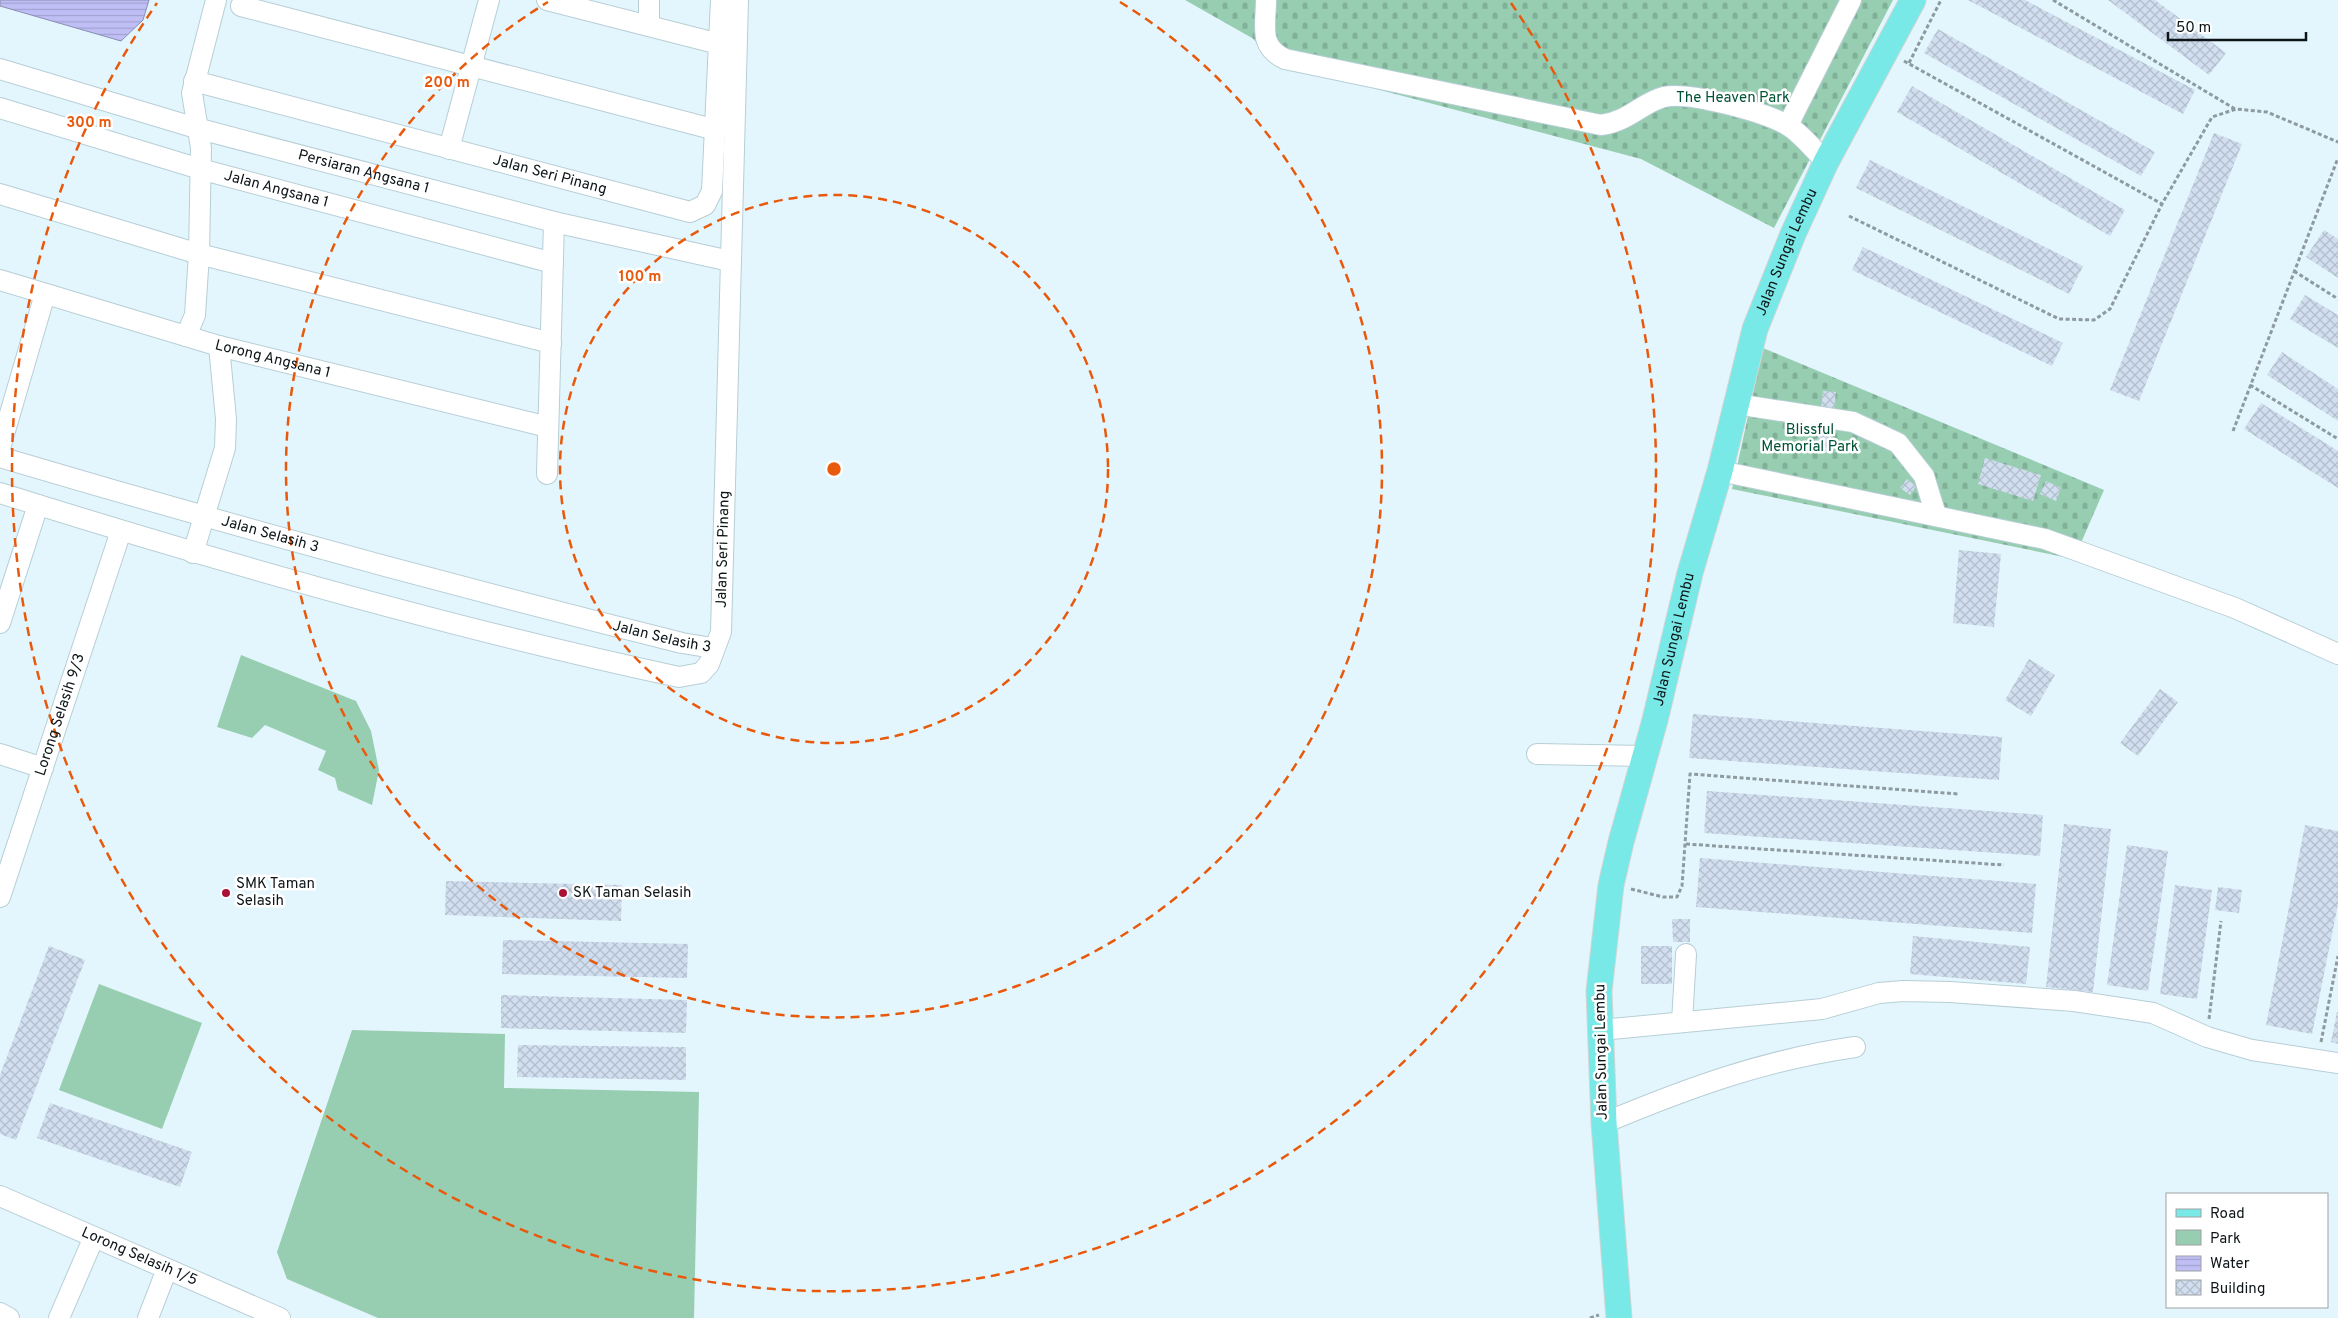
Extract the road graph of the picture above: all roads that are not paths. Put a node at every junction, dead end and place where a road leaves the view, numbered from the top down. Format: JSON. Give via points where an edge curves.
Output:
{"nodes":[{"id":1,"x":216,"y":0,"type":"edge"},
{"id":2,"x":489,"y":0,"type":"edge"},
{"id":3,"x":547,"y":0,"type":"edge"},
{"id":4,"x":650,"y":0,"type":"edge"},
{"id":5,"x":721,"y":0,"type":"edge"},
{"id":6,"x":738,"y":0,"type":"edge"},
{"id":7,"x":1266,"y":0,"type":"edge"},
{"id":8,"x":1851,"y":0,"type":"edge"},
{"id":9,"x":1913,"y":0,"type":"edge"},
{"id":10,"x":588,"y":5,"type":"edge"},
{"id":11,"x":241,"y":6,"type":"dead end"},
{"id":12,"x":649,"y":26,"type":"junction"},
{"id":13,"x":728,"y":46,"type":"junction"},
{"id":14,"x":471,"y":66,"type":"junction"},
{"id":15,"x":0,"y":69,"type":"edge"},
{"id":16,"x":194,"y":81,"type":"junction"},
{"id":17,"x":0,"y":108,"type":"edge"},
{"id":18,"x":1788,"y":125,"type":"junction"},
{"id":19,"x":196,"y":128,"type":"junction"},
{"id":20,"x":716,"y":130,"type":"junction"},
{"id":21,"x":449,"y":149,"type":"junction"},
{"id":22,"x":1826,"y":162,"type":"junction"},
{"id":23,"x":200,"y":169,"type":"junction"},
{"id":24,"x":0,"y":194,"type":"edge"},
{"id":25,"x":554,"y":222,"type":"junction"},
{"id":26,"x":199,"y":254,"type":"junction"},
{"id":27,"x":730,"y":261,"type":"junction"},
{"id":28,"x":553,"y":263,"type":"junction"},
{"id":29,"x":0,"y":280,"type":"edge"},
{"id":30,"x":46,"y":294,"type":"junction"},
{"id":31,"x":186,"y":336,"type":"junction"},
{"id":32,"x":551,"y":343,"type":"junction"},
{"id":33,"x":218,"y":346,"type":"junction"},
{"id":34,"x":1736,"y":404,"type":"junction"},
{"id":35,"x":548,"y":427,"type":"junction"},
{"id":36,"x":0,"y":448,"type":"edge"},
{"id":37,"x":0,"y":457,"type":"edge"},
{"id":38,"x":1720,"y":471,"type":"junction"},
{"id":39,"x":547,"y":474,"type":"dead end"},
{"id":40,"x":0,"y":493,"type":"edge"},
{"id":41,"x":38,"y":505,"type":"junction"},
{"id":42,"x":1936,"y":515,"type":"junction"},
{"id":43,"x":204,"y":517,"type":"junction"},
{"id":44,"x":121,"y":531,"type":"junction"},
{"id":45,"x":193,"y":554,"type":"junction"},
{"id":46,"x":0,"y":623,"type":"edge"},
{"id":47,"x":713,"y":648,"type":"junction"},
{"id":48,"x":2338,"y":654,"type":"edge"},
{"id":49,"x":0,"y":754,"type":"edge"},
{"id":50,"x":1537,"y":754,"type":"dead end"},
{"id":51,"x":1646,"y":756,"type":"junction"},
{"id":52,"x":43,"y":768,"type":"junction"},
{"id":53,"x":0,"y":897,"type":"edge"},
{"id":54,"x":1686,"y":954,"type":"dead end"},
{"id":55,"x":1682,"y":1022,"type":"junction"},
{"id":56,"x":1601,"y":1030,"type":"junction"},
{"id":57,"x":1855,"y":1046,"type":"dead end"},
{"id":58,"x":2338,"y":1063,"type":"edge"},
{"id":59,"x":1604,"y":1122,"type":"junction"},
{"id":60,"x":0,"y":1196,"type":"edge"},
{"id":61,"x":94,"y":1237,"type":"junction"},
{"id":62,"x":167,"y":1269,"type":"junction"},
{"id":63,"x":240,"y":1310,"type":"edge"},
{"id":64,"x":0,"y":1313,"type":"edge"},
{"id":65,"x":9,"y":1318,"type":"edge"},
{"id":66,"x":59,"y":1318,"type":"edge"},
{"id":67,"x":148,"y":1318,"type":"edge"},
{"id":68,"x":280,"y":1318,"type":"edge"},
{"id":69,"x":1619,"y":1318,"type":"edge"}],
"edges":[{"from":1,"to":16,"type":"street"},
{"from":2,"to":14,"type":"street"},
{"from":3,"to":10,"type":"street"},
{"from":4,"to":12,"type":"street"},
{"from":5,"to":13,"type":"street","name":"Jalan Seri Pinang"},
{"from":6,"to":13,"type":"street","name":"Jalan Seri Pinang"},
{"from":7,"to":18,"type":"street","via":[[1265,42],[1273,54],[1285,59],[1601,125],[1618,122],[1663,97],[1685,95],[1755,112]]},
{"from":8,"to":18,"type":"street"},
{"from":9,"to":22,"type":"main road","name":"Jalan Sungai Lembu"},
{"from":10,"to":12,"type":"street"},
{"from":11,"to":14,"type":"street"},
{"from":12,"to":13,"type":"street"},
{"from":13,"to":20,"type":"street","name":"Jalan Seri Pinang"},
{"from":13,"to":27,"type":"street","name":"Jalan Seri Pinang"},
{"from":14,"to":20,"type":"street"},
{"from":14,"to":21,"type":"street"},
{"from":15,"to":19,"type":"street","name":"Persiaran Angsana 1"},
{"from":16,"to":19,"type":"street"},
{"from":16,"to":21,"type":"street","name":"Jalan Seri Pinang"},
{"from":17,"to":23,"type":"street","name":"Jalan Angsana 1"},
{"from":18,"to":22,"type":"street"},
{"from":19,"to":23,"type":"street","via":[[201,148]]},
{"from":19,"to":25,"type":"street","name":"Persiaran Angsana 1"},
{"from":20,"to":21,"type":"street","name":"Jalan Seri Pinang","via":[[712,191],[705,205],[690,212]]},
{"from":22,"to":34,"type":"main road","name":"Jalan Sungai Lembu","via":[[1755,329]]},
{"from":23,"to":26,"type":"street"},
{"from":23,"to":28,"type":"street","name":"Jalan Angsana 1"},
{"from":24,"to":26,"type":"street"},
{"from":25,"to":27,"type":"street","name":"Persiaran Angsana 1"},
{"from":25,"to":28,"type":"street"},
{"from":26,"to":31,"type":"street","via":[[196,316]]},
{"from":26,"to":32,"type":"street"},
{"from":27,"to":47,"type":"street","name":"Jalan Seri Pinang","via":[[721,632]]},
{"from":28,"to":32,"type":"street"},
{"from":29,"to":30,"type":"street","name":"Lorong Angsana 1"},
{"from":30,"to":31,"type":"street","name":"Lorong Angsana 1"},
{"from":30,"to":36,"type":"street"},
{"from":31,"to":33,"type":"street","name":"Lorong Angsana 1"},
{"from":32,"to":35,"type":"street"},
{"from":33,"to":35,"type":"street","name":"Lorong Angsana 1"},
{"from":33,"to":43,"type":"street","via":[[225,411],[225,448]]},
{"from":34,"to":38,"type":"main road","name":"Jalan Sungai Lembu"},
{"from":34,"to":42,"type":"street","via":[[1853,422],[1898,443],[1924,476]]},
{"from":35,"to":39,"type":"street"},
{"from":37,"to":43,"type":"street","name":"Jalan Selasih 3"},
{"from":38,"to":42,"type":"street"},
{"from":38,"to":51,"type":"main road","name":"Jalan Sungai Lembu","via":[[1690,573]]},
{"from":40,"to":41,"type":"street","name":"Jalan Selasih 3"},
{"from":41,"to":44,"type":"street","name":"Jalan Selasih 3"},
{"from":41,"to":46,"type":"street"},
{"from":42,"to":48,"type":"street","via":[[2045,539],[2235,608]]},
{"from":43,"to":45,"type":"street"},
{"from":43,"to":47,"type":"street","name":"Jalan Selasih 3","via":[[450,585],[682,644]]},
{"from":44,"to":45,"type":"street","name":"Jalan Selasih 3"},
{"from":44,"to":52,"type":"street","name":"Lorong Selasih 9/3"},
{"from":45,"to":47,"type":"street","name":"Jalan Selasih 3","via":[[528,642],[679,677],[701,673],[709,664]]},
{"from":49,"to":52,"type":"street"},
{"from":50,"to":51,"type":"street"},
{"from":51,"to":56,"type":"main road","name":"Jalan Sungai Lembu","via":[[1612,884],[1599,991]]},
{"from":52,"to":53,"type":"street","name":"Lorong Selasih 9/3"},
{"from":54,"to":55,"type":"street"},
{"from":55,"to":56,"type":"street"},
{"from":55,"to":58,"type":"street","via":[[1822,1009],[1852,999],[1902,990],[2074,1001],[2153,1013],[2207,1037],[2252,1050]]},
{"from":56,"to":59,"type":"main road","name":"Jalan Sungai Lembu"},
{"from":57,"to":59,"type":"street","via":[[1744,1070]]},
{"from":59,"to":69,"type":"main road","name":"Jalan Sungai Lembu"},
{"from":60,"to":61,"type":"street","name":"Lorong Selasih 1/5"},
{"from":61,"to":62,"type":"street","name":"Lorong Selasih 1/5"},
{"from":61,"to":66,"type":"street"},
{"from":62,"to":63,"type":"street","name":"Lorong Selasih 1/5"},
{"from":62,"to":67,"type":"street"},
{"from":63,"to":68,"type":"street","name":"Lorong Selasih 1/5"},
{"from":64,"to":65,"type":"street"}]}
